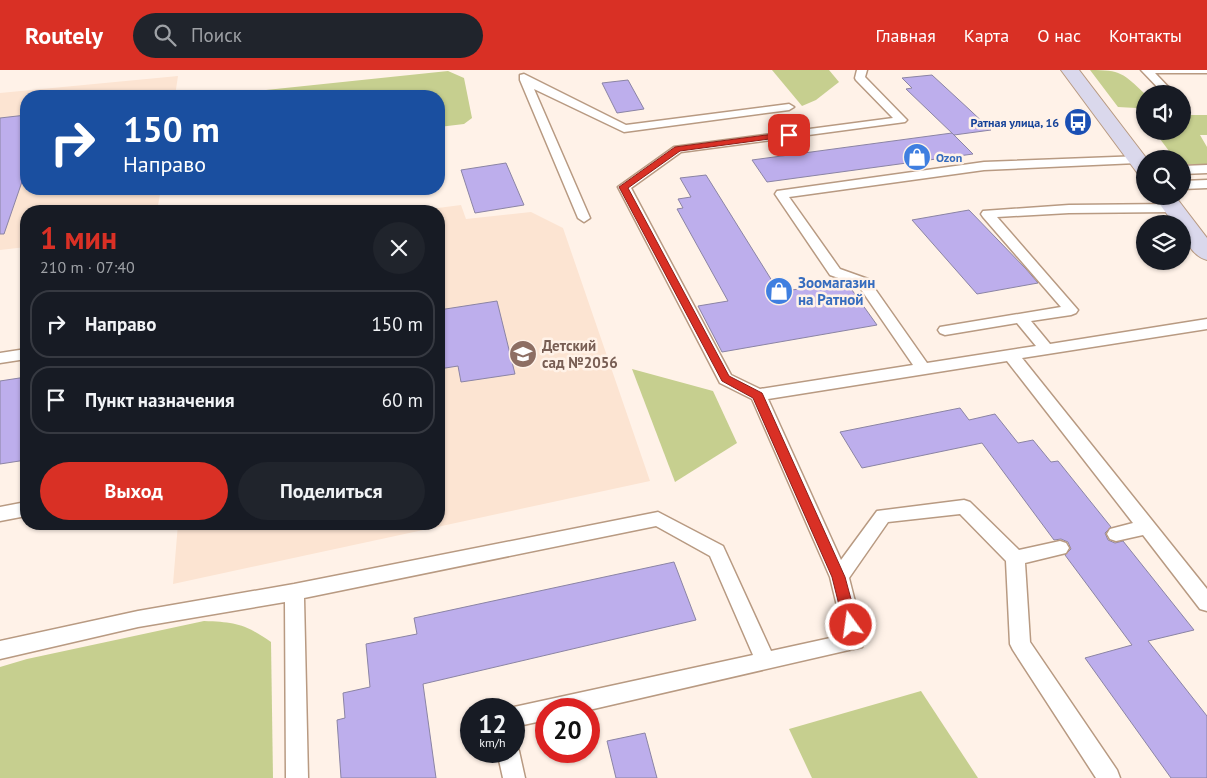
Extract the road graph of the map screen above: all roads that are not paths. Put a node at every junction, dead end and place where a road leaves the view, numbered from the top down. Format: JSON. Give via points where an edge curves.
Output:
{"nodes":[{"id":1,"x":862,"y":70,"type":"edge"},
{"id":2,"x":1070,"y":70,"type":"edge"},
{"id":3,"x":1146,"y":70,"type":"edge"},
{"id":4,"x":1205,"y":70,"type":"edge"},
{"id":5,"x":523,"y":75,"type":"edge"},
{"id":6,"x":1161,"y":85,"type":"edge"},
{"id":7,"x":789,"y":107,"type":"dead end"},
{"id":8,"x":1136,"y":158,"type":"edge"},
{"id":9,"x":1136,"y":165,"type":"edge"},
{"id":10,"x":1191,"y":170,"type":"edge"},
{"id":11,"x":1207,"y":170,"type":"edge"},
{"id":12,"x":1207,"y":184,"type":"edge"},
{"id":13,"x":1191,"y":185,"type":"edge"},
{"id":14,"x":1136,"y":204,"type":"edge"},
{"id":15,"x":1171,"y":205,"type":"edge"},
{"id":16,"x":584,"y":218,"type":"dead end"},
{"id":17,"x":1207,"y":253,"type":"edge"},
{"id":18,"x":1020,"y":318,"type":"junction"},
{"id":19,"x":1207,"y":324,"type":"edge"},
{"id":20,"x":944,"y":330,"type":"dead end"},
{"id":21,"x":1047,"y":350,"type":"junction"},
{"id":22,"x":20,"y":355,"type":"edge"},
{"id":23,"x":1011,"y":355,"type":"junction"},
{"id":24,"x":0,"y":358,"type":"edge"},
{"id":25,"x":923,"y":369,"type":"junction"},
{"id":26,"x":758,"y":395,"type":"junction"},
{"id":27,"x":20,"y":510,"type":"edge"},
{"id":28,"x":0,"y":514,"type":"edge"},
{"id":29,"x":1147,"y":527,"type":"junction"},
{"id":30,"x":1116,"y":534,"type":"dead end"},
{"id":31,"x":1060,"y":548,"type":"dead end"},
{"id":32,"x":1015,"y":558,"type":"junction"},
{"id":33,"x":839,"y":577,"type":"junction"},
{"id":34,"x":294,"y":592,"type":"junction"},
{"id":35,"x":1207,"y":603,"type":"edge"},
{"id":36,"x":0,"y":650,"type":"edge"},
{"id":37,"x":766,"y":661,"type":"junction"},
{"id":38,"x":600,"y":698,"type":"edge"},
{"id":39,"x":511,"y":763,"type":"edge"},
{"id":40,"x":297,"y":778,"type":"edge"},
{"id":41,"x":514,"y":778,"type":"edge"},
{"id":42,"x":1109,"y":778,"type":"edge"}],
"edges":[{"from":1,"to":26,"type":"lane","via":[[860,78],[901,120],[678,149],[624,187],[725,379]]},
{"from":2,"to":8,"type":"street"},
{"from":3,"to":4,"type":"lane"},
{"from":3,"to":6,"type":"lane"},
{"from":5,"to":7,"type":"lane","via":[[624,129]]},
{"from":5,"to":16,"type":"lane"},
{"from":9,"to":25,"type":"lane","via":[[984,166],[781,194],[835,272],[863,282]]},
{"from":10,"to":11,"type":"lane"},
{"from":12,"to":13,"type":"lane"},
{"from":14,"to":18,"type":"lane","via":[[987,214],[1071,310]]},
{"from":15,"to":17,"type":"street"},
{"from":18,"to":20,"type":"lane"},
{"from":18,"to":21,"type":"lane"},
{"from":19,"to":21,"type":"lane"},
{"from":21,"to":23,"type":"lane"},
{"from":22,"to":24,"type":"lane"},
{"from":23,"to":25,"type":"lane"},
{"from":23,"to":29,"type":"lane"},
{"from":25,"to":26,"type":"lane"},
{"from":26,"to":33,"type":"lane"},
{"from":27,"to":28,"type":"lane"},
{"from":29,"to":30,"type":"lane"},
{"from":29,"to":35,"type":"lane"},
{"from":31,"to":32,"type":"lane"},
{"from":32,"to":33,"type":"lane","via":[[964,506],[883,516]]},
{"from":32,"to":42,"type":"lane","via":[[1020,644]]},
{"from":33,"to":37,"type":"lane","via":[[855,641]]},
{"from":34,"to":36,"type":"lane","via":[[138,620]]},
{"from":34,"to":37,"type":"lane","via":[[658,519],[717,551]]},
{"from":34,"to":40,"type":"lane"},
{"from":37,"to":38,"type":"lane"},
{"from":39,"to":41,"type":"lane"}]}
